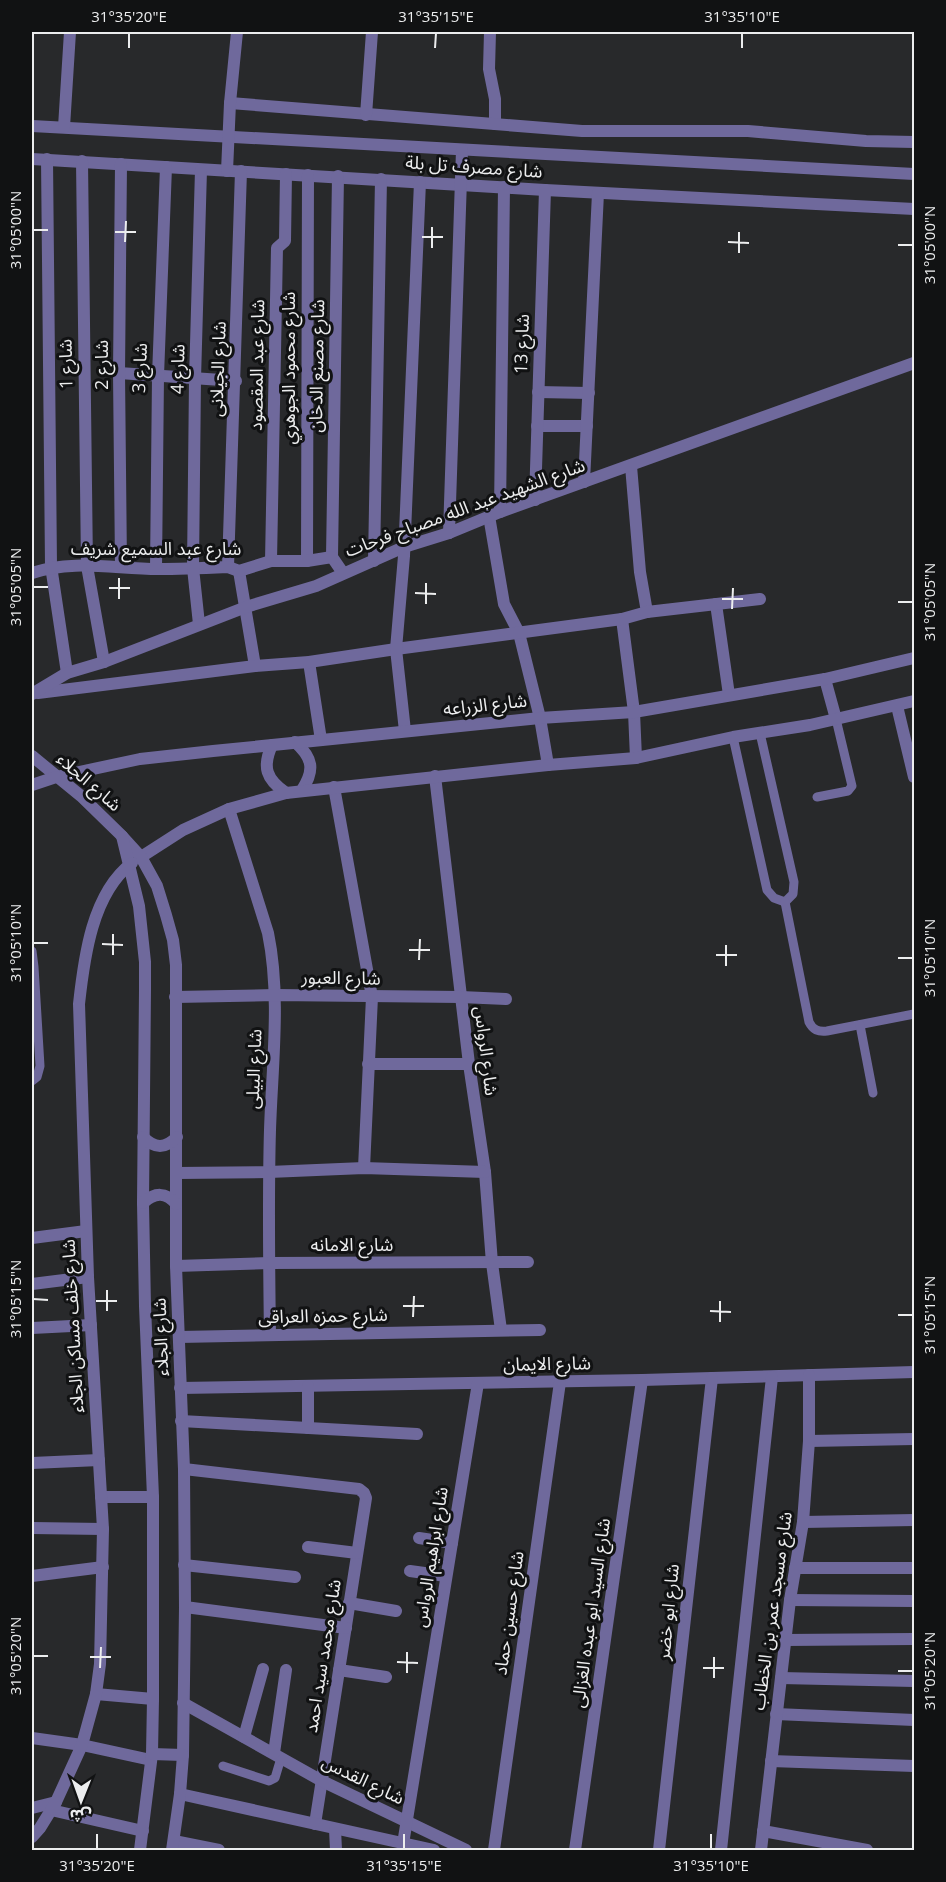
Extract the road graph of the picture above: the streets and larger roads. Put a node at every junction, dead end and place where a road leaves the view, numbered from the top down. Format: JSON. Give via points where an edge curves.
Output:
{"nodes":[{"id":1,"x":70,"y":32,"type":"edge"},
{"id":2,"x":237,"y":32,"type":"edge"},
{"id":3,"x":372,"y":32,"type":"edge"},
{"id":4,"x":490,"y":32,"type":"edge"},
{"id":5,"x":230,"y":103,"type":"junction"},
{"id":6,"x":366,"y":115,"type":"junction"},
{"id":7,"x":495,"y":124,"type":"junction"},
{"id":8,"x":32,"y":126,"type":"edge"},
{"id":9,"x":64,"y":127,"type":"junction"},
{"id":10,"x":229,"y":136,"type":"junction"},
{"id":11,"x":915,"y":142,"type":"edge"},
{"id":12,"x":462,"y":150,"type":"junction"},
{"id":13,"x":32,"y":159,"type":"edge"},
{"id":14,"x":47,"y":159,"type":"junction"},
{"id":15,"x":82,"y":161,"type":"junction"},
{"id":16,"x":121,"y":164,"type":"junction"},
{"id":17,"x":166,"y":167,"type":"junction"},
{"id":18,"x":201,"y":170,"type":"junction"},
{"id":19,"x":227,"y":171,"type":"junction"},
{"id":20,"x":241,"y":171,"type":"junction"},
{"id":21,"x":286,"y":174,"type":"junction"},
{"id":22,"x":915,"y":174,"type":"edge"},
{"id":23,"x":308,"y":175,"type":"junction"},
{"id":24,"x":338,"y":176,"type":"junction"},
{"id":25,"x":381,"y":179,"type":"junction"},
{"id":26,"x":420,"y":182,"type":"junction"},
{"id":27,"x":460,"y":184,"type":"junction"},
{"id":28,"x":504,"y":187,"type":"junction"},
{"id":29,"x":545,"y":190,"type":"junction"},
{"id":30,"x":598,"y":193,"type":"junction"},
{"id":31,"x":915,"y":209,"type":"edge"},
{"id":32,"x":915,"y":363,"type":"edge"},
{"id":33,"x":119,"y":374,"type":"junction"},
{"id":34,"x":158,"y":376,"type":"junction"},
{"id":35,"x":195,"y":379,"type":"junction"},
{"id":36,"x":236,"y":381,"type":"junction"},
{"id":37,"x":538,"y":392,"type":"junction"},
{"id":38,"x":589,"y":393,"type":"junction"},
{"id":39,"x":537,"y":426,"type":"junction"},
{"id":40,"x":587,"y":426,"type":"junction"},
{"id":41,"x":631,"y":466,"type":"junction"},
{"id":42,"x":584,"y":482,"type":"junction"},
{"id":43,"x":535,"y":500,"type":"junction"},
{"id":44,"x":494,"y":514,"type":"junction"},
{"id":45,"x":449,"y":533,"type":"junction"},
{"id":46,"x":404,"y":547,"type":"junction"},
{"id":47,"x":332,"y":556,"type":"junction"},
{"id":48,"x":271,"y":561,"type":"junction"},
{"id":49,"x":307,"y":561,"type":"junction"},
{"id":50,"x":374,"y":561,"type":"junction"},
{"id":51,"x":51,"y":566,"type":"junction"},
{"id":52,"x":87,"y":566,"type":"junction"},
{"id":53,"x":121,"y":566,"type":"junction"},
{"id":54,"x":193,"y":568,"type":"junction"},
{"id":55,"x":156,"y":569,"type":"junction"},
{"id":56,"x":234,"y":569,"type":"junction"},
{"id":57,"x":32,"y":573,"type":"edge"},
{"id":58,"x":343,"y":573,"type":"junction"},
{"id":59,"x":760,"y":599,"type":"dead end"},
{"id":60,"x":716,"y":604,"type":"junction"},
{"id":61,"x":246,"y":607,"type":"junction"},
{"id":62,"x":647,"y":612,"type":"junction"},
{"id":63,"x":622,"y":619,"type":"junction"},
{"id":64,"x":199,"y":624,"type":"junction"},
{"id":65,"x":519,"y":633,"type":"junction"},
{"id":66,"x":396,"y":649,"type":"junction"},
{"id":67,"x":915,"y":658,"type":"edge"},
{"id":68,"x":104,"y":662,"type":"junction"},
{"id":69,"x":309,"y":662,"type":"junction"},
{"id":70,"x":255,"y":666,"type":"junction"},
{"id":71,"x":67,"y":673,"type":"junction"},
{"id":72,"x":825,"y":679,"type":"junction"},
{"id":73,"x":32,"y":686,"type":"edge"},
{"id":74,"x":32,"y":694,"type":"edge"},
{"id":75,"x":729,"y":695,"type":"junction"},
{"id":76,"x":915,"y":701,"type":"edge"},
{"id":77,"x":897,"y":706,"type":"junction"},
{"id":78,"x":634,"y":712,"type":"junction"},
{"id":79,"x":540,"y":718,"type":"junction"},
{"id":80,"x":836,"y":719,"type":"junction"},
{"id":81,"x":405,"y":731,"type":"junction"},
{"id":82,"x":321,"y":740,"type":"junction"},
{"id":83,"x":295,"y":742,"type":"junction"},
{"id":84,"x":272,"y":745,"type":"junction"},
{"id":85,"x":32,"y":756,"type":"edge"},
{"id":86,"x":636,"y":758,"type":"junction"},
{"id":87,"x":548,"y":765,"type":"junction"},
{"id":88,"x":435,"y":776,"type":"junction"},
{"id":89,"x":56,"y":777,"type":"junction"},
{"id":90,"x":915,"y":777,"type":"edge"},
{"id":91,"x":32,"y":785,"type":"edge"},
{"id":92,"x":334,"y":787,"type":"junction"},
{"id":93,"x":302,"y":790,"type":"junction"},
{"id":94,"x":286,"y":793,"type":"junction"},
{"id":95,"x":229,"y":809,"type":"junction"},
{"id":96,"x":122,"y":835,"type":"junction"},
{"id":97,"x":141,"y":857,"type":"junction"},
{"id":98,"x":128,"y":866,"type":"junction"},
{"id":99,"x":275,"y":995,"type":"junction"},
{"id":100,"x":175,"y":997,"type":"junction"},
{"id":101,"x":372,"y":997,"type":"junction"},
{"id":102,"x":461,"y":997,"type":"junction"},
{"id":103,"x":506,"y":999,"type":"dead end"},
{"id":104,"x":368,"y":1064,"type":"junction"},
{"id":105,"x":469,"y":1064,"type":"junction"},
{"id":106,"x":143,"y":1137,"type":"junction"},
{"id":107,"x":177,"y":1137,"type":"junction"},
{"id":108,"x":364,"y":1168,"type":"junction"},
{"id":109,"x":269,"y":1172,"type":"junction"},
{"id":110,"x":485,"y":1172,"type":"junction"},
{"id":111,"x":177,"y":1173,"type":"junction"},
{"id":112,"x":143,"y":1203,"type":"junction"},
{"id":113,"x":176,"y":1204,"type":"junction"},
{"id":114,"x":86,"y":1231,"type":"junction"},
{"id":115,"x":32,"y":1238,"type":"edge"},
{"id":116,"x":528,"y":1262,"type":"dead end"},
{"id":117,"x":269,"y":1263,"type":"junction"},
{"id":118,"x":492,"y":1263,"type":"junction"},
{"id":119,"x":176,"y":1266,"type":"junction"},
{"id":120,"x":88,"y":1277,"type":"junction"},
{"id":121,"x":32,"y":1284,"type":"edge"},
{"id":122,"x":91,"y":1325,"type":"junction"},
{"id":123,"x":32,"y":1329,"type":"edge"},
{"id":124,"x":501,"y":1330,"type":"junction"},
{"id":125,"x":540,"y":1330,"type":"dead end"},
{"id":126,"x":270,"y":1335,"type":"junction"},
{"id":127,"x":179,"y":1337,"type":"junction"},
{"id":128,"x":915,"y":1372,"type":"edge"},
{"id":129,"x":809,"y":1375,"type":"junction"},
{"id":130,"x":772,"y":1377,"type":"junction"},
{"id":131,"x":712,"y":1378,"type":"junction"},
{"id":132,"x":642,"y":1380,"type":"junction"},
{"id":133,"x":560,"y":1382,"type":"junction"},
{"id":134,"x":478,"y":1383,"type":"junction"},
{"id":135,"x":308,"y":1386,"type":"junction"},
{"id":136,"x":180,"y":1388,"type":"junction"},
{"id":137,"x":182,"y":1421,"type":"junction"},
{"id":138,"x":308,"y":1428,"type":"junction"},
{"id":139,"x":417,"y":1434,"type":"dead end"},
{"id":140,"x":915,"y":1439,"type":"edge"},
{"id":141,"x":809,"y":1441,"type":"junction"},
{"id":142,"x":99,"y":1460,"type":"junction"},
{"id":143,"x":32,"y":1463,"type":"edge"},
{"id":144,"x":184,"y":1469,"type":"junction"},
{"id":145,"x":101,"y":1497,"type":"junction"},
{"id":146,"x":153,"y":1497,"type":"junction"},
{"id":147,"x":915,"y":1520,"type":"edge"},
{"id":148,"x":803,"y":1522,"type":"junction"},
{"id":149,"x":32,"y":1528,"type":"edge"},
{"id":150,"x":102,"y":1528,"type":"junction"},
{"id":151,"x":419,"y":1538,"type":"dead end"},
{"id":152,"x":452,"y":1543,"type":"junction"},
{"id":153,"x":308,"y":1546,"type":"dead end"},
{"id":154,"x":357,"y":1553,"type":"junction"},
{"id":155,"x":184,"y":1565,"type":"junction"},
{"id":156,"x":103,"y":1567,"type":"junction"},
{"id":157,"x":795,"y":1568,"type":"junction"},
{"id":158,"x":915,"y":1568,"type":"edge"},
{"id":159,"x":410,"y":1571,"type":"dead end"},
{"id":160,"x":32,"y":1576,"type":"edge"},
{"id":161,"x":446,"y":1576,"type":"junction"},
{"id":162,"x":295,"y":1577,"type":"dead end"},
{"id":163,"x":790,"y":1600,"type":"junction"},
{"id":164,"x":915,"y":1601,"type":"edge"},
{"id":165,"x":350,"y":1603,"type":"junction"},
{"id":166,"x":185,"y":1607,"type":"junction"},
{"id":167,"x":396,"y":1611,"type":"dead end"},
{"id":168,"x":345,"y":1628,"type":"junction"},
{"id":169,"x":915,"y":1639,"type":"edge"},
{"id":170,"x":785,"y":1640,"type":"junction"},
{"id":171,"x":263,"y":1669,"type":"dead end"},
{"id":172,"x":286,"y":1670,"type":"dead end"},
{"id":173,"x":339,"y":1670,"type":"junction"},
{"id":174,"x":386,"y":1677,"type":"dead end"},
{"id":175,"x":781,"y":1678,"type":"junction"},
{"id":176,"x":915,"y":1681,"type":"edge"},
{"id":177,"x":96,"y":1694,"type":"junction"},
{"id":178,"x":153,"y":1699,"type":"junction"},
{"id":179,"x":183,"y":1703,"type":"junction"},
{"id":180,"x":776,"y":1714,"type":"junction"},
{"id":181,"x":915,"y":1720,"type":"edge"},
{"id":182,"x":244,"y":1737,"type":"junction"},
{"id":183,"x":32,"y":1738,"type":"edge"},
{"id":184,"x":82,"y":1745,"type":"junction"},
{"id":185,"x":183,"y":1755,"type":"junction"},
{"id":186,"x":278,"y":1756,"type":"junction"},
{"id":187,"x":151,"y":1757,"type":"junction"},
{"id":188,"x":771,"y":1761,"type":"junction"},
{"id":189,"x":915,"y":1766,"type":"edge"},
{"id":190,"x":322,"y":1780,"type":"junction"},
{"id":191,"x":180,"y":1794,"type":"junction"},
{"id":192,"x":53,"y":1806,"type":"junction"},
{"id":193,"x":32,"y":1808,"type":"edge"},
{"id":194,"x":407,"y":1821,"type":"junction"},
{"id":195,"x":315,"y":1824,"type":"junction"},
{"id":196,"x":335,"y":1828,"type":"junction"},
{"id":197,"x":143,"y":1831,"type":"junction"},
{"id":198,"x":763,"y":1831,"type":"junction"},
{"id":199,"x":32,"y":1837,"type":"edge"},
{"id":200,"x":403,"y":1844,"type":"junction"},
{"id":201,"x":173,"y":1846,"type":"edge"},
{"id":202,"x":140,"y":1851,"type":"edge"},
{"id":203,"x":219,"y":1851,"type":"edge"},
{"id":204,"x":336,"y":1851,"type":"edge"},
{"id":205,"x":434,"y":1851,"type":"edge"},
{"id":206,"x":466,"y":1851,"type":"edge"},
{"id":207,"x":494,"y":1851,"type":"edge"},
{"id":208,"x":575,"y":1851,"type":"edge"},
{"id":209,"x":659,"y":1851,"type":"edge"},
{"id":210,"x":721,"y":1851,"type":"edge"},
{"id":211,"x":761,"y":1851,"type":"edge"},
{"id":212,"x":867,"y":1851,"type":"edge"}],
"edges":[{"from":1,"to":9,"type":"street"},
{"from":2,"to":5,"type":"street"},
{"from":3,"to":6,"type":"street"},
{"from":4,"to":7,"type":"street","via":[[489,69]]},
{"from":5,"to":6,"type":"street"},
{"from":5,"to":10,"type":"street"},
{"from":6,"to":7,"type":"street"},
{"from":7,"to":11,"type":"street","via":[[582,131],[748,131]]},
{"from":8,"to":9,"type":"street","name":"شارع مصرف تل بلة"},
{"from":9,"to":10,"type":"street","name":"شارع مصرف تل بلة"},
{"from":10,"to":12,"type":"street","name":"شارع مصرف تل بلة"},
{"from":10,"to":19,"type":"street"},
{"from":12,"to":22,"type":"street","name":"شارع مصرف تل بلة"},
{"from":12,"to":27,"type":"street"},
{"from":13,"to":14,"type":"street","name":"شارع مصرف تل بلة"},
{"from":14,"to":15,"type":"street","name":"شارع مصرف تل بلة"},
{"from":14,"to":51,"type":"street"},
{"from":15,"to":16,"type":"street","name":"شارع مصرف تل بلة"},
{"from":15,"to":52,"type":"street","name":"شارع 1"},
{"from":16,"to":17,"type":"street","name":"شارع مصرف تل بلة"},
{"from":16,"to":33,"type":"street","name":"شارع 2"},
{"from":17,"to":18,"type":"street","name":"شارع مصرف تل بلة"},
{"from":17,"to":34,"type":"street","name":"شارع 3"},
{"from":18,"to":19,"type":"street","name":"شارع مصرف تل بلة"},
{"from":18,"to":35,"type":"street","name":"شارع 4"},
{"from":19,"to":20,"type":"street","name":"شارع مصرف تل بلة"},
{"from":20,"to":21,"type":"street","name":"شارع مصرف تل بلة"},
{"from":20,"to":36,"type":"street","name":"شارع الجيلانى"},
{"from":21,"to":23,"type":"street","name":"شارع مصرف تل بلة"},
{"from":21,"to":48,"type":"street","name":"شارع عبد المقصود","via":[[285,241],[277,248]]},
{"from":23,"to":24,"type":"street","name":"شارع مصرف تل بلة"},
{"from":23,"to":49,"type":"street","name":"شارع محمود الجوهري"},
{"from":24,"to":25,"type":"street","name":"شارع مصرف تل بلة"},
{"from":24,"to":47,"type":"street","name":"شارع مصنع الدخان"},
{"from":25,"to":26,"type":"street","name":"شارع مصرف تل بلة"},
{"from":25,"to":50,"type":"street"},
{"from":26,"to":27,"type":"street","name":"شارع مصرف تل بلة"},
{"from":26,"to":46,"type":"street"},
{"from":27,"to":28,"type":"street","name":"شارع مصرف تل بلة"},
{"from":27,"to":45,"type":"street"},
{"from":28,"to":29,"type":"street","name":"شارع مصرف تل بلة"},
{"from":28,"to":44,"type":"street"},
{"from":29,"to":30,"type":"street","name":"شارع مصرف تل بلة"},
{"from":29,"to":37,"type":"street","name":"شارع 13"},
{"from":30,"to":31,"type":"street","name":"شارع مصرف تل بلة"},
{"from":30,"to":38,"type":"street"},
{"from":32,"to":41,"type":"street","name":"شارع الشهيد عبد الله مصباح فرحات"},
{"from":33,"to":34,"type":"street"},
{"from":33,"to":53,"type":"street","name":"شارع 2"},
{"from":34,"to":35,"type":"street"},
{"from":34,"to":55,"type":"street","name":"شارع 3"},
{"from":35,"to":36,"type":"street"},
{"from":35,"to":54,"type":"street","name":"شارع 4"},
{"from":36,"to":56,"type":"street","name":"شارع الجيلانى"},
{"from":37,"to":38,"type":"street"},
{"from":37,"to":39,"type":"street","name":"شارع 13"},
{"from":38,"to":40,"type":"street"},
{"from":39,"to":40,"type":"street"},
{"from":39,"to":43,"type":"street","name":"شارع 13"},
{"from":40,"to":42,"type":"street"},
{"from":41,"to":42,"type":"street","name":"شارع الشهيد عبد الله مصباح فرحات"},
{"from":41,"to":62,"type":"street"},
{"from":42,"to":43,"type":"street","name":"شارع الشهيد عبد الله مصباح فرحات"},
{"from":43,"to":44,"type":"street","name":"شارع الشهيد عبد الله مصباح فرحات"},
{"from":44,"to":45,"type":"street","name":"شارع الشهيد عبد الله مصباح فرحات"},
{"from":44,"to":65,"type":"street","via":[[504,604]]},
{"from":45,"to":46,"type":"street","name":"شارع الشهيد عبد الله مصباح فرحات"},
{"from":46,"to":50,"type":"street","name":"شارع الشهيد عبد الله مصباح فرحات"},
{"from":46,"to":66,"type":"street"},
{"from":47,"to":49,"type":"street","name":"شارع عبد السميع شريف"},
{"from":47,"to":58,"type":"street"},
{"from":48,"to":49,"type":"street","name":"شارع عبد السميع شريف"},
{"from":48,"to":56,"type":"street","name":"شارع عبد السميع شريف"},
{"from":50,"to":58,"type":"street","name":"شارع الشهيد عبد الله مصباح فرحات"},
{"from":51,"to":52,"type":"street","name":"شارع عبد السميع شريف"},
{"from":51,"to":57,"type":"street","name":"شارع عبد السميع شريف"},
{"from":51,"to":71,"type":"street"},
{"from":52,"to":53,"type":"street","name":"شارع عبد السميع شريف"},
{"from":52,"to":68,"type":"street","name":"شارع 1"},
{"from":53,"to":55,"type":"street","name":"شارع عبد السميع شريف"},
{"from":54,"to":55,"type":"street","name":"شارع عبد السميع شريف"},
{"from":54,"to":56,"type":"street","name":"شارع عبد السميع شريف"},
{"from":54,"to":64,"type":"street","name":"شارع 4"},
{"from":56,"to":61,"type":"street","name":"شارع الجيلانى"},
{"from":58,"to":61,"type":"street","name":"شارع الشهيد عبد الله مصباح فرحات","via":[[316,586]]},
{"from":59,"to":60,"type":"street"},
{"from":60,"to":62,"type":"street"},
{"from":60,"to":75,"type":"street"},
{"from":61,"to":64,"type":"street","name":"شارع الشهيد عبد الله مصباح فرحات"},
{"from":61,"to":70,"type":"street","name":"شارع الجيلانى"},
{"from":62,"to":63,"type":"street"},
{"from":63,"to":65,"type":"street"},
{"from":63,"to":78,"type":"street"},
{"from":64,"to":68,"type":"street","name":"شارع الشهيد عبد الله مصباح فرحات"},
{"from":65,"to":66,"type":"street"},
{"from":65,"to":79,"type":"street"},
{"from":66,"to":69,"type":"street"},
{"from":66,"to":81,"type":"street"},
{"from":67,"to":72,"type":"street","name":"شارع الزراعه"},
{"from":68,"to":71,"type":"street","name":"شارع الشهيد عبد الله مصباح فرحات"},
{"from":69,"to":70,"type":"street"},
{"from":69,"to":82,"type":"street"},
{"from":70,"to":74,"type":"street"},
{"from":71,"to":74,"type":"street","name":"شارع الشهيد عبد الله مصباح فرحات"},
{"from":72,"to":75,"type":"street","name":"شارع الزراعه"},
{"from":72,"to":80,"type":"street"},
{"from":73,"to":74,"type":"street"},
{"from":75,"to":78,"type":"street","name":"شارع الزراعه"},
{"from":76,"to":77,"type":"street"},
{"from":77,"to":80,"type":"street"},
{"from":77,"to":90,"type":"street"},
{"from":78,"to":79,"type":"street","name":"شارع الزراعه"},
{"from":78,"to":86,"type":"street"},
{"from":79,"to":81,"type":"street","name":"شارع الزراعه"},
{"from":79,"to":87,"type":"street"},
{"from":80,"to":86,"type":"street"},
{"from":81,"to":82,"type":"street","name":"شارع الزراعه"},
{"from":82,"to":83,"type":"street","name":"شارع الزراعه"},
{"from":83,"to":84,"type":"street","name":"شارع الزراعه"},
{"from":83,"to":93,"type":"street","via":[[306,751],[311,764],[310,778]]},
{"from":84,"to":89,"type":"street","name":"شارع الزراعه","via":[[140,759]]},
{"from":84,"to":94,"type":"street","via":[[267,772]]},
{"from":85,"to":89,"type":"street","name":"شارع الجلاء"},
{"from":86,"to":87,"type":"street"},
{"from":87,"to":88,"type":"street"},
{"from":88,"to":92,"type":"street"},
{"from":88,"to":102,"type":"street","name":"شارع الرواس"},
{"from":89,"to":91,"type":"street","name":"شارع الزراعه"},
{"from":89,"to":96,"type":"street","name":"شارع الجلاء"},
{"from":92,"to":93,"type":"street"},
{"from":92,"to":101,"type":"street"},
{"from":93,"to":94,"type":"street"},
{"from":94,"to":95,"type":"street"},
{"from":95,"to":97,"type":"street","via":[[183,830]]},
{"from":95,"to":99,"type":"street","name":"شارع البيلى","via":[[267,933]]},
{"from":96,"to":97,"type":"street","name":"شارع الجلاء"},
{"from":96,"to":98,"type":"street","name":"شارع الجلاء"},
{"from":97,"to":98,"type":"street","name":"شارع خلف مساكن الجلاء"},
{"from":97,"to":100,"type":"street","name":"شارع الجلاء","via":[[157,886],[173,940]]},
{"from":98,"to":106,"type":"street","name":"شارع الجلاء","via":[[139,906],[145,962]]},
{"from":98,"to":114,"type":"street","name":"شارع خلف مساكن الجلاء","via":[[103,902],[88,940],[82,970],[79,1004]]},
{"from":99,"to":100,"type":"street","name":"شارع العبور"},
{"from":99,"to":101,"type":"street","name":"شارع العبور"},
{"from":99,"to":109,"type":"street","name":"شارع البيلى"},
{"from":100,"to":107,"type":"street","name":"شارع الجلاء"},
{"from":101,"to":102,"type":"street","name":"شارع العبور"},
{"from":101,"to":104,"type":"street"},
{"from":102,"to":103,"type":"street","name":"شارع العبور"},
{"from":102,"to":105,"type":"street","name":"شارع الرواس"},
{"from":104,"to":105,"type":"street"},
{"from":104,"to":108,"type":"street"},
{"from":105,"to":110,"type":"street","name":"شارع الرواس"},
{"from":106,"to":107,"type":"street","via":[[160,1147]]},
{"from":106,"to":112,"type":"street","name":"شارع الجلاء"},
{"from":107,"to":111,"type":"street","name":"شارع الجلاء"},
{"from":108,"to":109,"type":"street"},
{"from":108,"to":110,"type":"street"},
{"from":109,"to":111,"type":"street"},
{"from":109,"to":117,"type":"street","name":"شارع البيلى"},
{"from":110,"to":118,"type":"street","name":"شارع الرواس"},
{"from":111,"to":113,"type":"street","name":"شارع الجلاء"},
{"from":112,"to":113,"type":"street","via":[[160,1194],[170,1196]]},
{"from":112,"to":146,"type":"street","name":"شارع الجلاء"},
{"from":113,"to":119,"type":"street","name":"شارع الجلاء"},
{"from":114,"to":115,"type":"street"},
{"from":114,"to":120,"type":"street","name":"شارع خلف مساكن الجلاء"},
{"from":116,"to":118,"type":"street","name":"شارع الامانه"},
{"from":117,"to":118,"type":"street","name":"شارع الامانه"},
{"from":117,"to":119,"type":"street","name":"شارع الامانه"},
{"from":117,"to":126,"type":"street","name":"شارع البيلى"},
{"from":118,"to":124,"type":"street","name":"شارع الرواس"},
{"from":119,"to":127,"type":"street","name":"شارع الجلاء"},
{"from":120,"to":121,"type":"street"},
{"from":120,"to":122,"type":"street","name":"شارع خلف مساكن الجلاء"},
{"from":122,"to":123,"type":"street"},
{"from":122,"to":142,"type":"street","name":"شارع خلف مساكن الجلاء"},
{"from":124,"to":125,"type":"street","name":"شارع حمزه العراقى"},
{"from":124,"to":126,"type":"street","name":"شارع حمزه العراقى"},
{"from":126,"to":127,"type":"street","name":"شارع حمزه العراقى"},
{"from":127,"to":136,"type":"street","name":"شارع الجلاء"},
{"from":128,"to":129,"type":"street","name":"شارع الايمان"},
{"from":129,"to":130,"type":"street","name":"شارع الايمان"},
{"from":129,"to":141,"type":"street","name":"شارع مسجد عمر بن الخطاب"},
{"from":130,"to":131,"type":"street","name":"شارع الايمان"},
{"from":130,"to":210,"type":"street"},
{"from":131,"to":132,"type":"street","name":"شارع الايمان"},
{"from":131,"to":209,"type":"street","name":"شارع ابو خضر"},
{"from":132,"to":133,"type":"street","name":"شارع الايمان"},
{"from":132,"to":208,"type":"street","name":"شارع السيد ابو عبده الغزالى"},
{"from":133,"to":134,"type":"street","name":"شارع الايمان"},
{"from":133,"to":207,"type":"street","name":"شارع حسين حماد"},
{"from":134,"to":135,"type":"street","name":"شارع الايمان"},
{"from":134,"to":152,"type":"street","name":"شارع ابراهيم الرواس"},
{"from":135,"to":136,"type":"street","name":"شارع الايمان"},
{"from":135,"to":138,"type":"street"},
{"from":136,"to":137,"type":"street","name":"شارع الجلاء"},
{"from":137,"to":138,"type":"street"},
{"from":137,"to":144,"type":"street","name":"شارع الجلاء"},
{"from":138,"to":139,"type":"street"},
{"from":140,"to":141,"type":"street"},
{"from":141,"to":148,"type":"street","name":"شارع مسجد عمر بن الخطاب"},
{"from":142,"to":143,"type":"street"},
{"from":142,"to":145,"type":"street","name":"شارع خلف مساكن الجلاء"},
{"from":144,"to":154,"type":"street","name":"شارع محمد سيد احمد","via":[[359,1489],[366,1498]]},
{"from":144,"to":155,"type":"street","name":"شارع الجلاء"},
{"from":145,"to":146,"type":"street"},
{"from":145,"to":150,"type":"street","name":"شارع خلف مساكن الجلاء"},
{"from":146,"to":178,"type":"street","name":"شارع الجلاء"},
{"from":147,"to":148,"type":"street"},
{"from":148,"to":157,"type":"street","name":"شارع مسجد عمر بن الخطاب"},
{"from":149,"to":150,"type":"street"},
{"from":150,"to":156,"type":"street","name":"شارع خلف مساكن الجلاء"},
{"from":151,"to":152,"type":"street"},
{"from":152,"to":161,"type":"street","name":"شارع ابراهيم الرواس"},
{"from":153,"to":154,"type":"street"},
{"from":154,"to":165,"type":"street","name":"شارع محمد سيد احمد"},
{"from":155,"to":162,"type":"street"},
{"from":155,"to":166,"type":"street","name":"شارع الجلاء"},
{"from":156,"to":160,"type":"street"},
{"from":156,"to":177,"type":"street","name":"شارع خلف مساكن الجلاء"},
{"from":157,"to":158,"type":"street"},
{"from":157,"to":163,"type":"street","name":"شارع مسجد عمر بن الخطاب"},
{"from":159,"to":161,"type":"street"},
{"from":161,"to":194,"type":"street","name":"شارع ابراهيم الرواس"},
{"from":163,"to":164,"type":"street"},
{"from":163,"to":170,"type":"street","name":"شارع مسجد عمر بن الخطاب"},
{"from":165,"to":167,"type":"street"},
{"from":165,"to":168,"type":"street","name":"شارع محمد سيد احمد"},
{"from":166,"to":168,"type":"street"},
{"from":166,"to":179,"type":"street","name":"شارع الجلاء"},
{"from":168,"to":173,"type":"street","name":"شارع محمد سيد احمد"},
{"from":169,"to":170,"type":"street"},
{"from":170,"to":175,"type":"street","name":"شارع مسجد عمر بن الخطاب"},
{"from":171,"to":182,"type":"street"},
{"from":172,"to":186,"type":"street"},
{"from":173,"to":174,"type":"street"},
{"from":173,"to":190,"type":"street","name":"شارع محمد سيد احمد"},
{"from":175,"to":176,"type":"street"},
{"from":175,"to":180,"type":"street","name":"شارع مسجد عمر بن الخطاب"},
{"from":177,"to":178,"type":"street"},
{"from":177,"to":184,"type":"street","name":"شارع خلف مساكن الجلاء"},
{"from":178,"to":187,"type":"street","name":"شارع الجلاء"},
{"from":179,"to":182,"type":"street","name":"شارع القدس"},
{"from":179,"to":185,"type":"street","name":"شارع الجلاء"},
{"from":180,"to":181,"type":"street"},
{"from":180,"to":188,"type":"street","name":"شارع مسجد عمر بن الخطاب"},
{"from":182,"to":186,"type":"street","name":"شارع القدس"},
{"from":183,"to":184,"type":"street"},
{"from":184,"to":187,"type":"street"},
{"from":184,"to":192,"type":"street","name":"شارع خلف مساكن الجلاء"},
{"from":185,"to":187,"type":"street"},
{"from":185,"to":191,"type":"street","name":"شارع الجلاء"},
{"from":186,"to":190,"type":"street","name":"شارع القدس"},
{"from":187,"to":197,"type":"street","name":"شارع الجلاء"},
{"from":188,"to":189,"type":"street"},
{"from":188,"to":198,"type":"street","name":"شارع مسجد عمر بن الخطاب"},
{"from":190,"to":194,"type":"street","name":"شارع القدس"},
{"from":190,"to":195,"type":"street","name":"شارع محمد سيد احمد"},
{"from":191,"to":195,"type":"street"},
{"from":191,"to":201,"type":"street","name":"شارع الجلاء"},
{"from":192,"to":193,"type":"street"},
{"from":192,"to":197,"type":"street"},
{"from":192,"to":199,"type":"street","name":"شارع خلف مساكن الجلاء"},
{"from":194,"to":200,"type":"street","name":"شارع ابراهيم الرواس"},
{"from":194,"to":206,"type":"street","name":"شارع القدس"},
{"from":195,"to":196,"type":"street"},
{"from":196,"to":200,"type":"street"},
{"from":196,"to":204,"type":"street"},
{"from":197,"to":202,"type":"street","name":"شارع الجلاء"},
{"from":198,"to":211,"type":"street","name":"شارع مسجد عمر بن الخطاب"},
{"from":198,"to":212,"type":"street"},
{"from":200,"to":205,"type":"street"},
{"from":201,"to":203,"type":"street"}]}
